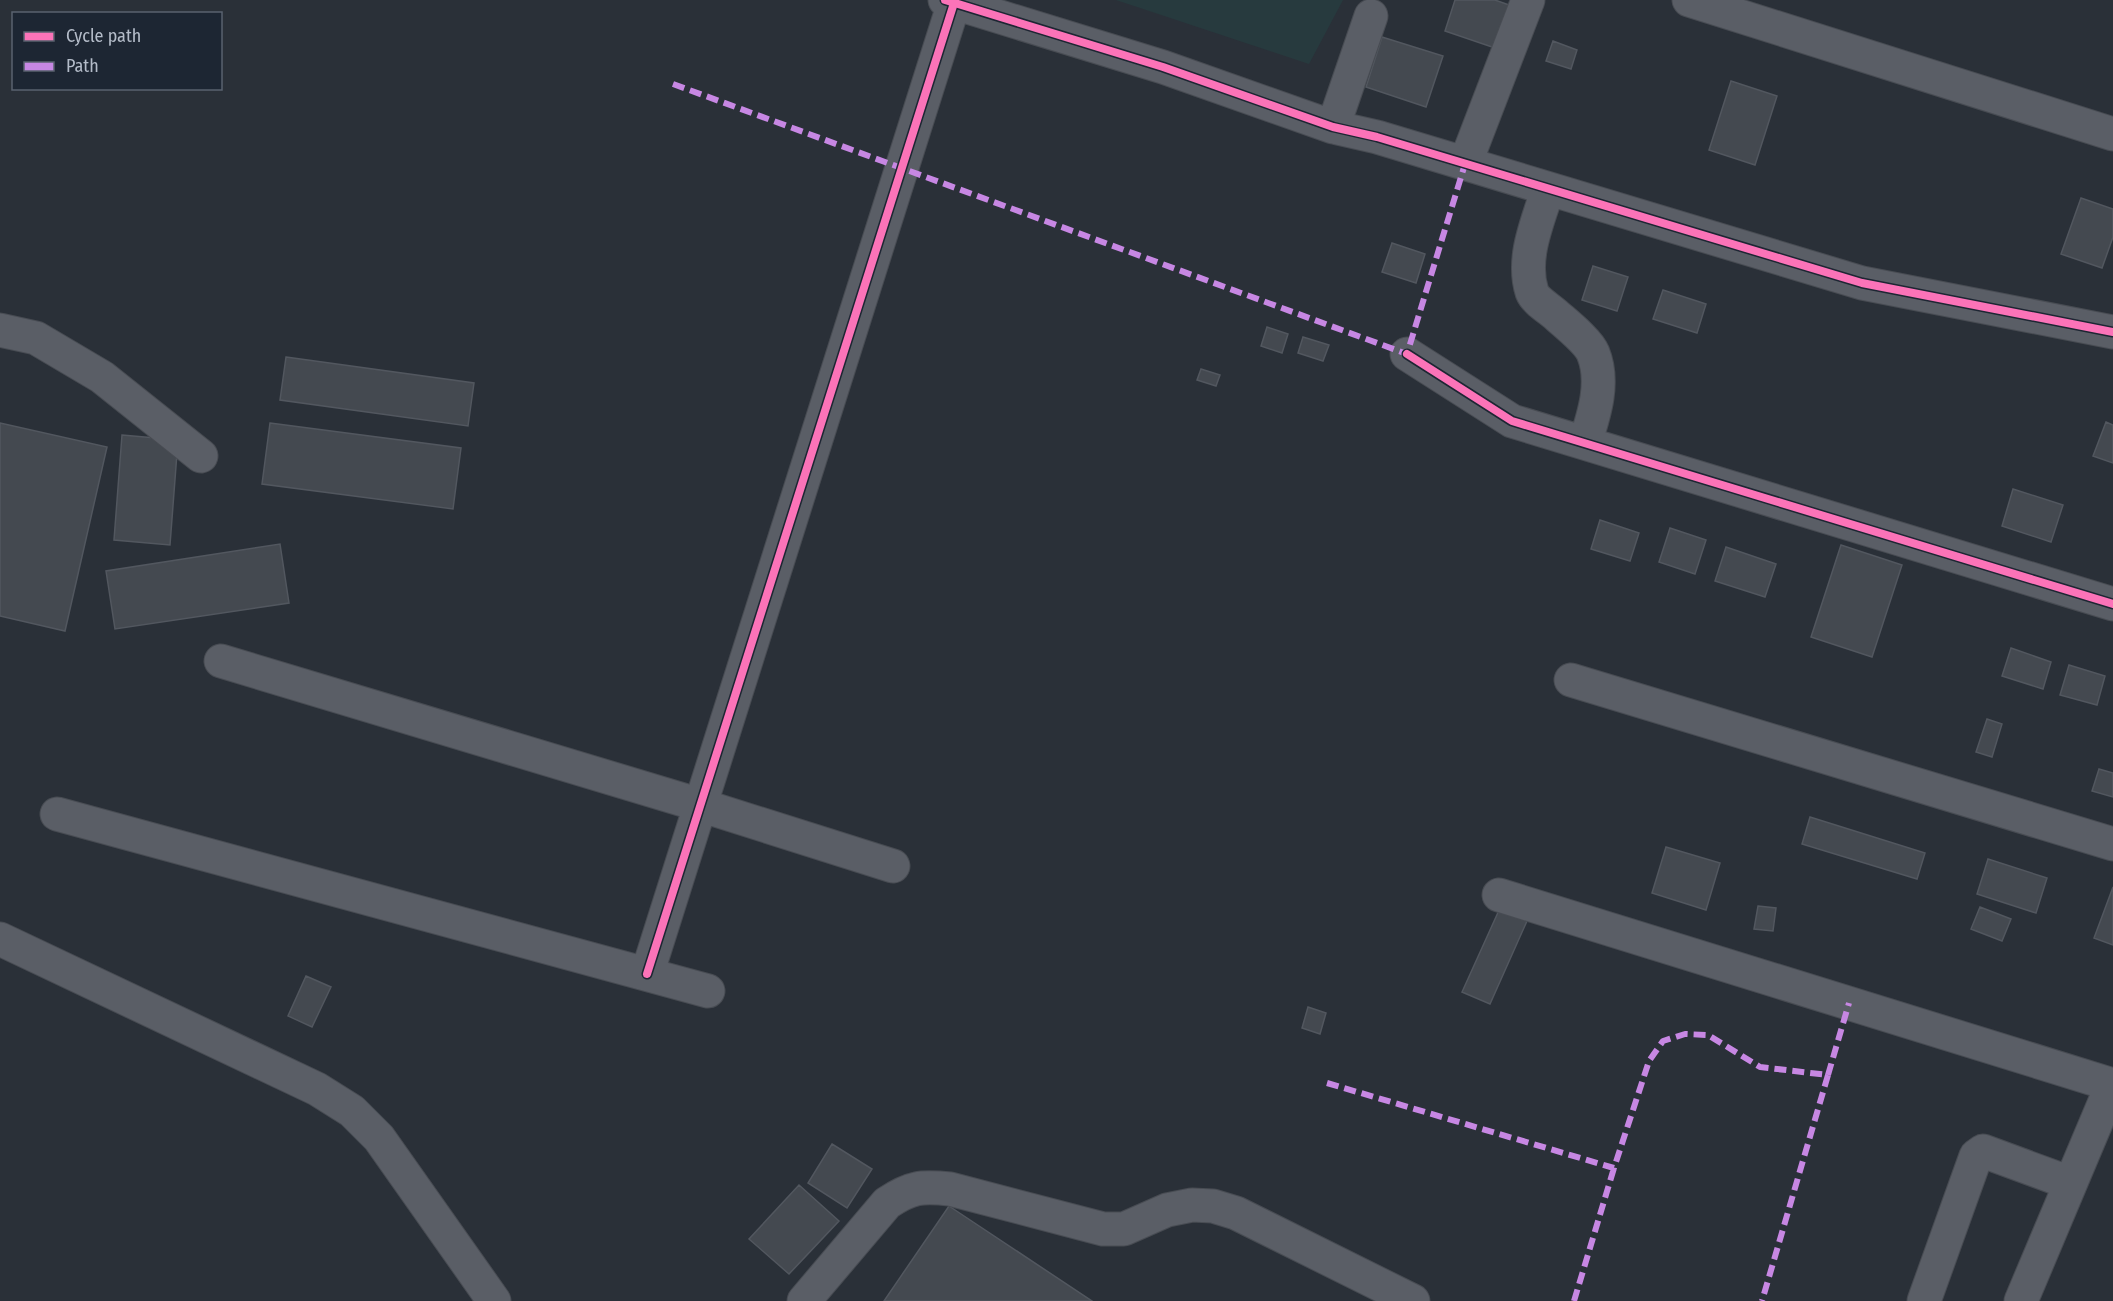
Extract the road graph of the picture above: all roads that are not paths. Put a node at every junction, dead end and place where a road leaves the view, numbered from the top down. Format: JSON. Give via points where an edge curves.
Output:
{"nodes":[{"id":1,"x":1528,"y":0,"type":"edge"},
{"id":2,"x":1689,"y":0,"type":"edge"},
{"id":3,"x":950,"y":2,"type":"edge"},
{"id":4,"x":1371,"y":16,"type":"dead end"},
{"id":5,"x":1333,"y":127,"type":"junction"},
{"id":6,"x":2113,"y":134,"type":"edge"},
{"id":7,"x":1465,"y":164,"type":"junction"},
{"id":8,"x":1548,"y":189,"type":"junction"},
{"id":9,"x":0,"y":330,"type":"edge"},
{"id":10,"x":2113,"y":332,"type":"edge"},
{"id":11,"x":1407,"y":354,"type":"dead end"},
{"id":12,"x":1585,"y":443,"type":"junction"},
{"id":13,"x":201,"y":456,"type":"dead end"},
{"id":14,"x":2113,"y":604,"type":"edge"},
{"id":15,"x":221,"y":661,"type":"dead end"},
{"id":16,"x":1571,"y":680,"type":"dead end"},
{"id":17,"x":700,"y":806,"type":"junction"},
{"id":18,"x":57,"y":814,"type":"dead end"},
{"id":19,"x":2113,"y":844,"type":"edge"},
{"id":20,"x":893,"y":866,"type":"dead end"},
{"id":21,"x":1499,"y":895,"type":"dead end"},
{"id":22,"x":0,"y":939,"type":"edge"},
{"id":23,"x":646,"y":974,"type":"junction"},
{"id":24,"x":708,"y":991,"type":"dead end"},
{"id":25,"x":2112,"y":1085,"type":"edge"},
{"id":26,"x":2070,"y":1183,"type":"junction"},
{"id":27,"x":494,"y":1301,"type":"edge"},
{"id":28,"x":804,"y":1301,"type":"edge"},
{"id":29,"x":1413,"y":1301,"type":"edge"},
{"id":30,"x":1924,"y":1301,"type":"edge"},
{"id":31,"x":2021,"y":1301,"type":"edge"}],
"edges":[{"from":1,"to":7,"type":"street"},
{"from":2,"to":6,"type":"street"},
{"from":3,"to":5,"type":"street","via":[[1163,67]]},
{"from":3,"to":17,"type":"street"},
{"from":4,"to":5,"type":"street"},
{"from":5,"to":7,"type":"street"},
{"from":7,"to":8,"type":"street"},
{"from":8,"to":10,"type":"street","via":[[1862,283]]},
{"from":8,"to":12,"type":"street","via":[[1528,266],[1533,294],[1593,352],[1598,377],[1596,408]]},
{"from":9,"to":13,"type":"street","via":[[36,338],[102,377]]},
{"from":11,"to":12,"type":"street","via":[[1512,421]]},
{"from":12,"to":14,"type":"street"},
{"from":15,"to":17,"type":"street"},
{"from":16,"to":19,"type":"street"},
{"from":17,"to":20,"type":"street"},
{"from":17,"to":23,"type":"street"},
{"from":18,"to":23,"type":"street"},
{"from":21,"to":25,"type":"street"},
{"from":22,"to":27,"type":"street","via":[[317,1089],[352,1111],[379,1138]]},
{"from":23,"to":24,"type":"street"},
{"from":25,"to":26,"type":"street"},
{"from":26,"to":30,"type":"street","via":[[1983,1151],[1976,1156]]},
{"from":26,"to":31,"type":"street"},
{"from":28,"to":29,"type":"street","via":[[887,1203],[924,1186],[950,1189],[1103,1230],[1124,1229],[1167,1210],[1214,1206],[1236,1213]]}]}
